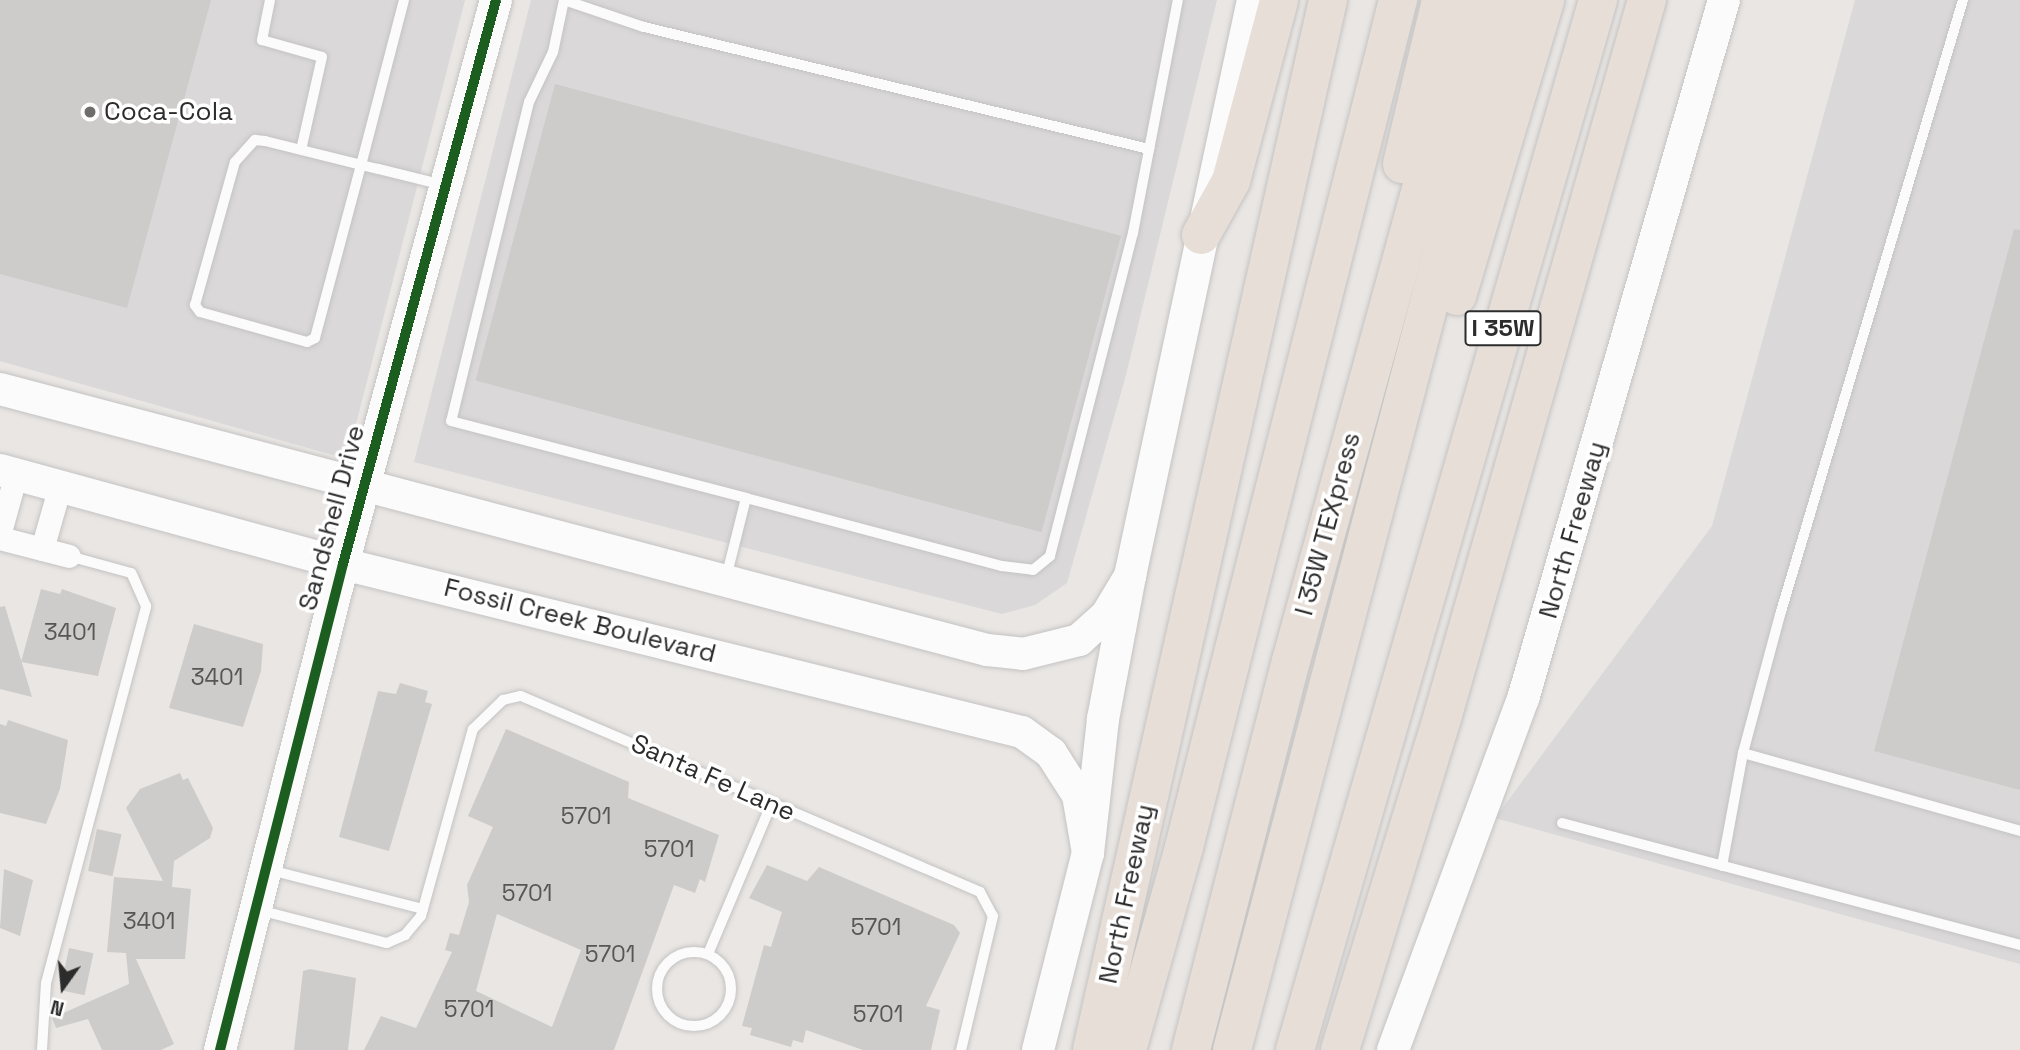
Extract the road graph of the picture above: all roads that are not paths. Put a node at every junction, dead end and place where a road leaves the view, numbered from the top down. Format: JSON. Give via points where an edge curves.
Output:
{"nodes":[{"id":1,"x":270,"y":0,"type":"edge"},
{"id":2,"x":404,"y":0,"type":"edge"},
{"id":3,"x":496,"y":0,"type":"edge"},
{"id":4,"x":566,"y":0,"type":"edge"},
{"id":5,"x":1178,"y":0,"type":"edge"},
{"id":6,"x":1253,"y":0,"type":"edge"},
{"id":7,"x":1279,"y":0,"type":"edge"},
{"id":8,"x":1328,"y":0,"type":"edge"},
{"id":9,"x":1398,"y":0,"type":"edge"},
{"id":10,"x":1441,"y":0,"type":"edge"},
{"id":11,"x":1473,"y":0,"type":"edge"},
{"id":12,"x":1509,"y":0,"type":"edge"},
{"id":13,"x":1545,"y":0,"type":"edge"},
{"id":14,"x":1598,"y":0,"type":"edge"},
{"id":15,"x":1647,"y":0,"type":"edge"},
{"id":16,"x":1724,"y":0,"type":"edge"},
{"id":17,"x":1964,"y":0,"type":"edge"},
{"id":18,"x":1149,"y":149,"type":"junction"},
{"id":19,"x":301,"y":150,"type":"junction"},
{"id":20,"x":361,"y":165,"type":"junction"},
{"id":21,"x":446,"y":186,"type":"junction"},
{"id":22,"x":1201,"y":235,"type":"junction"},
{"id":23,"x":0,"y":389,"type":"edge"},
{"id":24,"x":8,"y":472,"type":"edge"},
{"id":25,"x":60,"y":486,"type":"junction"},
{"id":26,"x":364,"y":489,"type":"junction"},
{"id":27,"x":746,"y":498,"type":"junction"},
{"id":28,"x":1378,"y":510,"type":"junction"},
{"id":29,"x":1328,"y":525,"type":"junction"},
{"id":30,"x":0,"y":532,"type":"edge"},
{"id":31,"x":0,"y":538,"type":"edge"},
{"id":32,"x":42,"y":549,"type":"junction"},
{"id":33,"x":69,"y":556,"type":"joint"},
{"id":34,"x":343,"y":564,"type":"junction"},
{"id":35,"x":1130,"y":576,"type":"junction"},
{"id":36,"x":725,"y":582,"type":"junction"},
{"id":37,"x":1743,"y":753,"type":"junction"},
{"id":38,"x":771,"y":805,"type":"junction"},
{"id":39,"x":1562,"y":823,"type":"dead end"},
{"id":40,"x":2020,"y":831,"type":"edge"},
{"id":41,"x":1088,"y":853,"type":"junction"},
{"id":42,"x":1722,"y":866,"type":"junction"},
{"id":43,"x":263,"y":868,"type":"junction"},
{"id":44,"x":253,"y":908,"type":"junction"},
{"id":45,"x":423,"y":909,"type":"junction"},
{"id":46,"x":2020,"y":945,"type":"edge"},
{"id":47,"x":708,"y":954,"type":"junction"},
{"id":48,"x":42,"y":1050,"type":"edge"},
{"id":49,"x":220,"y":1050,"type":"edge"},
{"id":50,"x":961,"y":1050,"type":"edge"},
{"id":51,"x":1038,"y":1050,"type":"edge"},
{"id":52,"x":1092,"y":1050,"type":"edge"},
{"id":53,"x":1126,"y":1050,"type":"edge"},
{"id":54,"x":1191,"y":1050,"type":"edge"},
{"id":55,"x":1232,"y":1050,"type":"edge"},
{"id":56,"x":1295,"y":1050,"type":"edge"},
{"id":57,"x":1340,"y":1050,"type":"edge"},
{"id":58,"x":1393,"y":1050,"type":"edge"}],
"edges":[{"from":1,"to":19,"type":"lane","via":[[262,40],[322,57]]},
{"from":2,"to":20,"type":"lane"},
{"from":3,"to":21,"type":"main road","name":"Sandshell Drive"},
{"from":4,"to":18,"type":"lane","via":[[644,27]]},
{"from":4,"to":27,"type":"lane","via":[[553,52],[529,102],[451,421]]},
{"from":5,"to":18,"type":"lane"},
{"from":6,"to":22,"type":"main road","name":"North Freeway"},
{"from":7,"to":22,"type":"highway","via":[[1231,181]]},
{"from":8,"to":52,"type":"highway","name":"North Freeway","via":[[1272,233]]},
{"from":9,"to":53,"type":"highway","via":[[1187,833]]},
{"from":10,"to":29,"type":"highway","via":[[1330,463]]},
{"from":11,"to":29,"type":"highway","name":"I 35W TEXpress"},
{"from":12,"to":28,"type":"highway","name":"I 35W TEXpress"},
{"from":13,"to":28,"type":"highway","via":[[1403,478]]},
{"from":14,"to":56,"type":"highway","number":"I 35W"},
{"from":15,"to":57,"type":"highway","via":[[1443,715]]},
{"from":16,"to":58,"type":"main road","name":"North Freeway","via":[[1523,699]]},
{"from":17,"to":37,"type":"lane"},
{"from":18,"to":27,"type":"lane","via":[[1050,556],[1033,570],[1002,566]]},
{"from":19,"to":20,"type":"lane"},
{"from":19,"to":20,"type":"lane","via":[[255,140],[236,162],[195,304],[200,312],[307,342],[315,338]]},
{"from":20,"to":21,"type":"lane"},
{"from":21,"to":26,"type":"main road","name":"Sandshell Drive"},
{"from":22,"to":35,"type":"main road","name":"North Freeway"},
{"from":23,"to":26,"type":"main road"},
{"from":24,"to":25,"type":"main road","name":"Fossil Creek Boulevard"},
{"from":24,"to":30,"type":"street"},
{"from":25,"to":32,"type":"street"},
{"from":25,"to":34,"type":"main road","name":"Fossil Creek Boulevard"},
{"from":26,"to":34,"type":"main road","name":"Sandshell Drive"},
{"from":26,"to":36,"type":"main road"},
{"from":27,"to":36,"type":"lane"},
{"from":28,"to":55,"type":"highway","name":"I 35W TEXpress"},
{"from":29,"to":54,"type":"highway","name":"I 35W TEXpress"},
{"from":31,"to":32,"type":"street"},
{"from":32,"to":33,"type":"street"},
{"from":33,"to":48,"type":"lane","via":[[131,573],[143,589],[146,606],[46,983]]},
{"from":34,"to":41,"type":"main road","name":"Fossil Creek Boulevard","via":[[1022,732],[1051,753],[1078,795]]},
{"from":34,"to":43,"type":"main road","name":"Sandshell Drive"},
{"from":35,"to":36,"type":"main road","via":[[1106,617],[1079,640],[1023,654],[987,650]]},
{"from":35,"to":41,"type":"main road","name":"North Freeway","via":[[1103,719]]},
{"from":37,"to":40,"type":"lane"},
{"from":37,"to":42,"type":"lane"},
{"from":38,"to":45,"type":"lane","name":"Santa Fe Lane","via":[[542,702],[521,696],[503,700],[473,729]]},
{"from":38,"to":47,"type":"lane"},
{"from":38,"to":50,"type":"lane","name":"Santa Fe Lane","via":[[968,884],[989,902],[990,936]]},
{"from":39,"to":42,"type":"lane"},
{"from":41,"to":51,"type":"main road","name":"North Freeway"},
{"from":42,"to":46,"type":"lane"},
{"from":43,"to":44,"type":"main road","name":"Sandshell Drive"},
{"from":43,"to":45,"type":"lane"},
{"from":44,"to":45,"type":"lane","name":"Santa Fe Lane","via":[[387,943],[405,934]]},
{"from":44,"to":49,"type":"main road","name":"Sandshell Drive"},
{"from":47,"to":47,"type":"lane","via":[[687,952],[667,961],[656,980],[657,1002],[669,1019],[690,1028],[711,1024],[727,1009],[732,988],[725,968]]}]}
